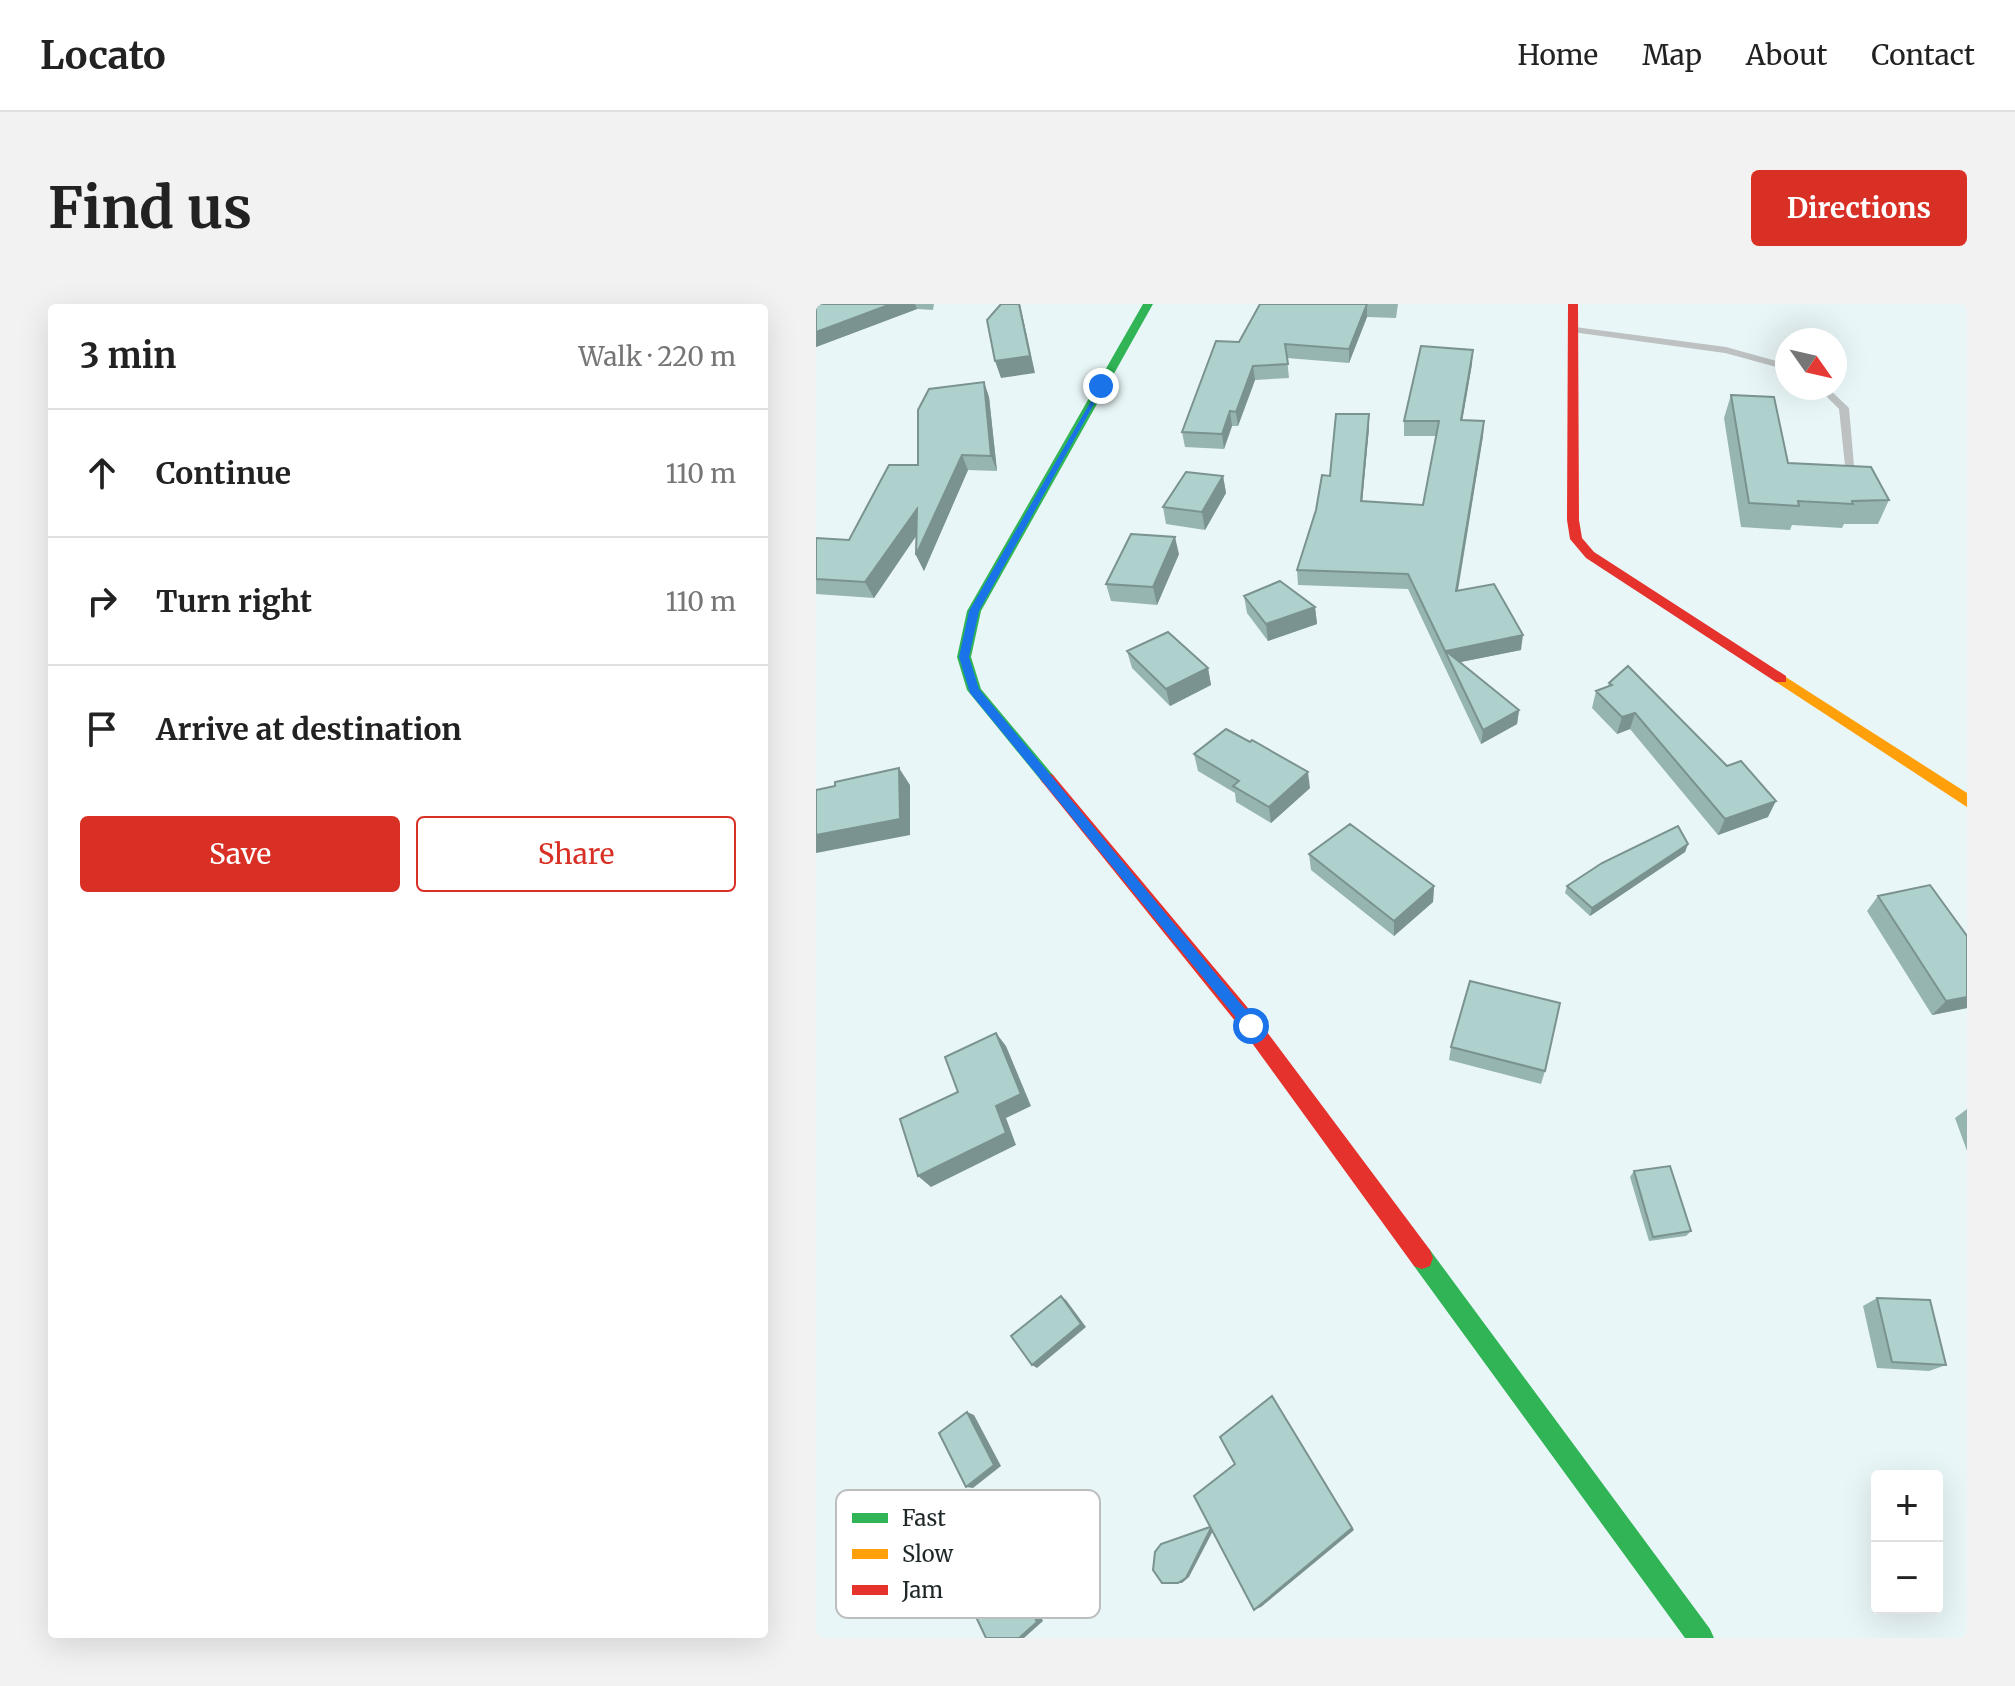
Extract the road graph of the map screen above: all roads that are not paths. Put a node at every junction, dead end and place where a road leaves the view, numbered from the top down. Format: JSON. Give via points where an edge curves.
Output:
{"nodes":[{"id":1,"x":1148,"y":304,"type":"edge"},
{"id":2,"x":1573,"y":304,"type":"edge"},
{"id":3,"x":1575,"y":330,"type":"junction"},
{"id":4,"x":1775,"y":364,"type":"edge"},
{"id":5,"x":1836,"y":400,"type":"edge"},
{"id":6,"x":1851,"y":475,"type":"edge"},
{"id":7,"x":1967,"y":801,"type":"edge"},
{"id":8,"x":1701,"y":1638,"type":"edge"}],
"edges":[{"from":1,"to":8,"type":"street","via":[[974,611],[964,657],[974,690],[1251,1026]]},
{"from":2,"to":3,"type":"street"},
{"from":3,"to":4,"type":"lane","via":[[1726,350]]},
{"from":3,"to":7,"type":"street","via":[[1576,539],[1590,555]]},
{"from":5,"to":6,"type":"lane","via":[[1844,408]]}]}
